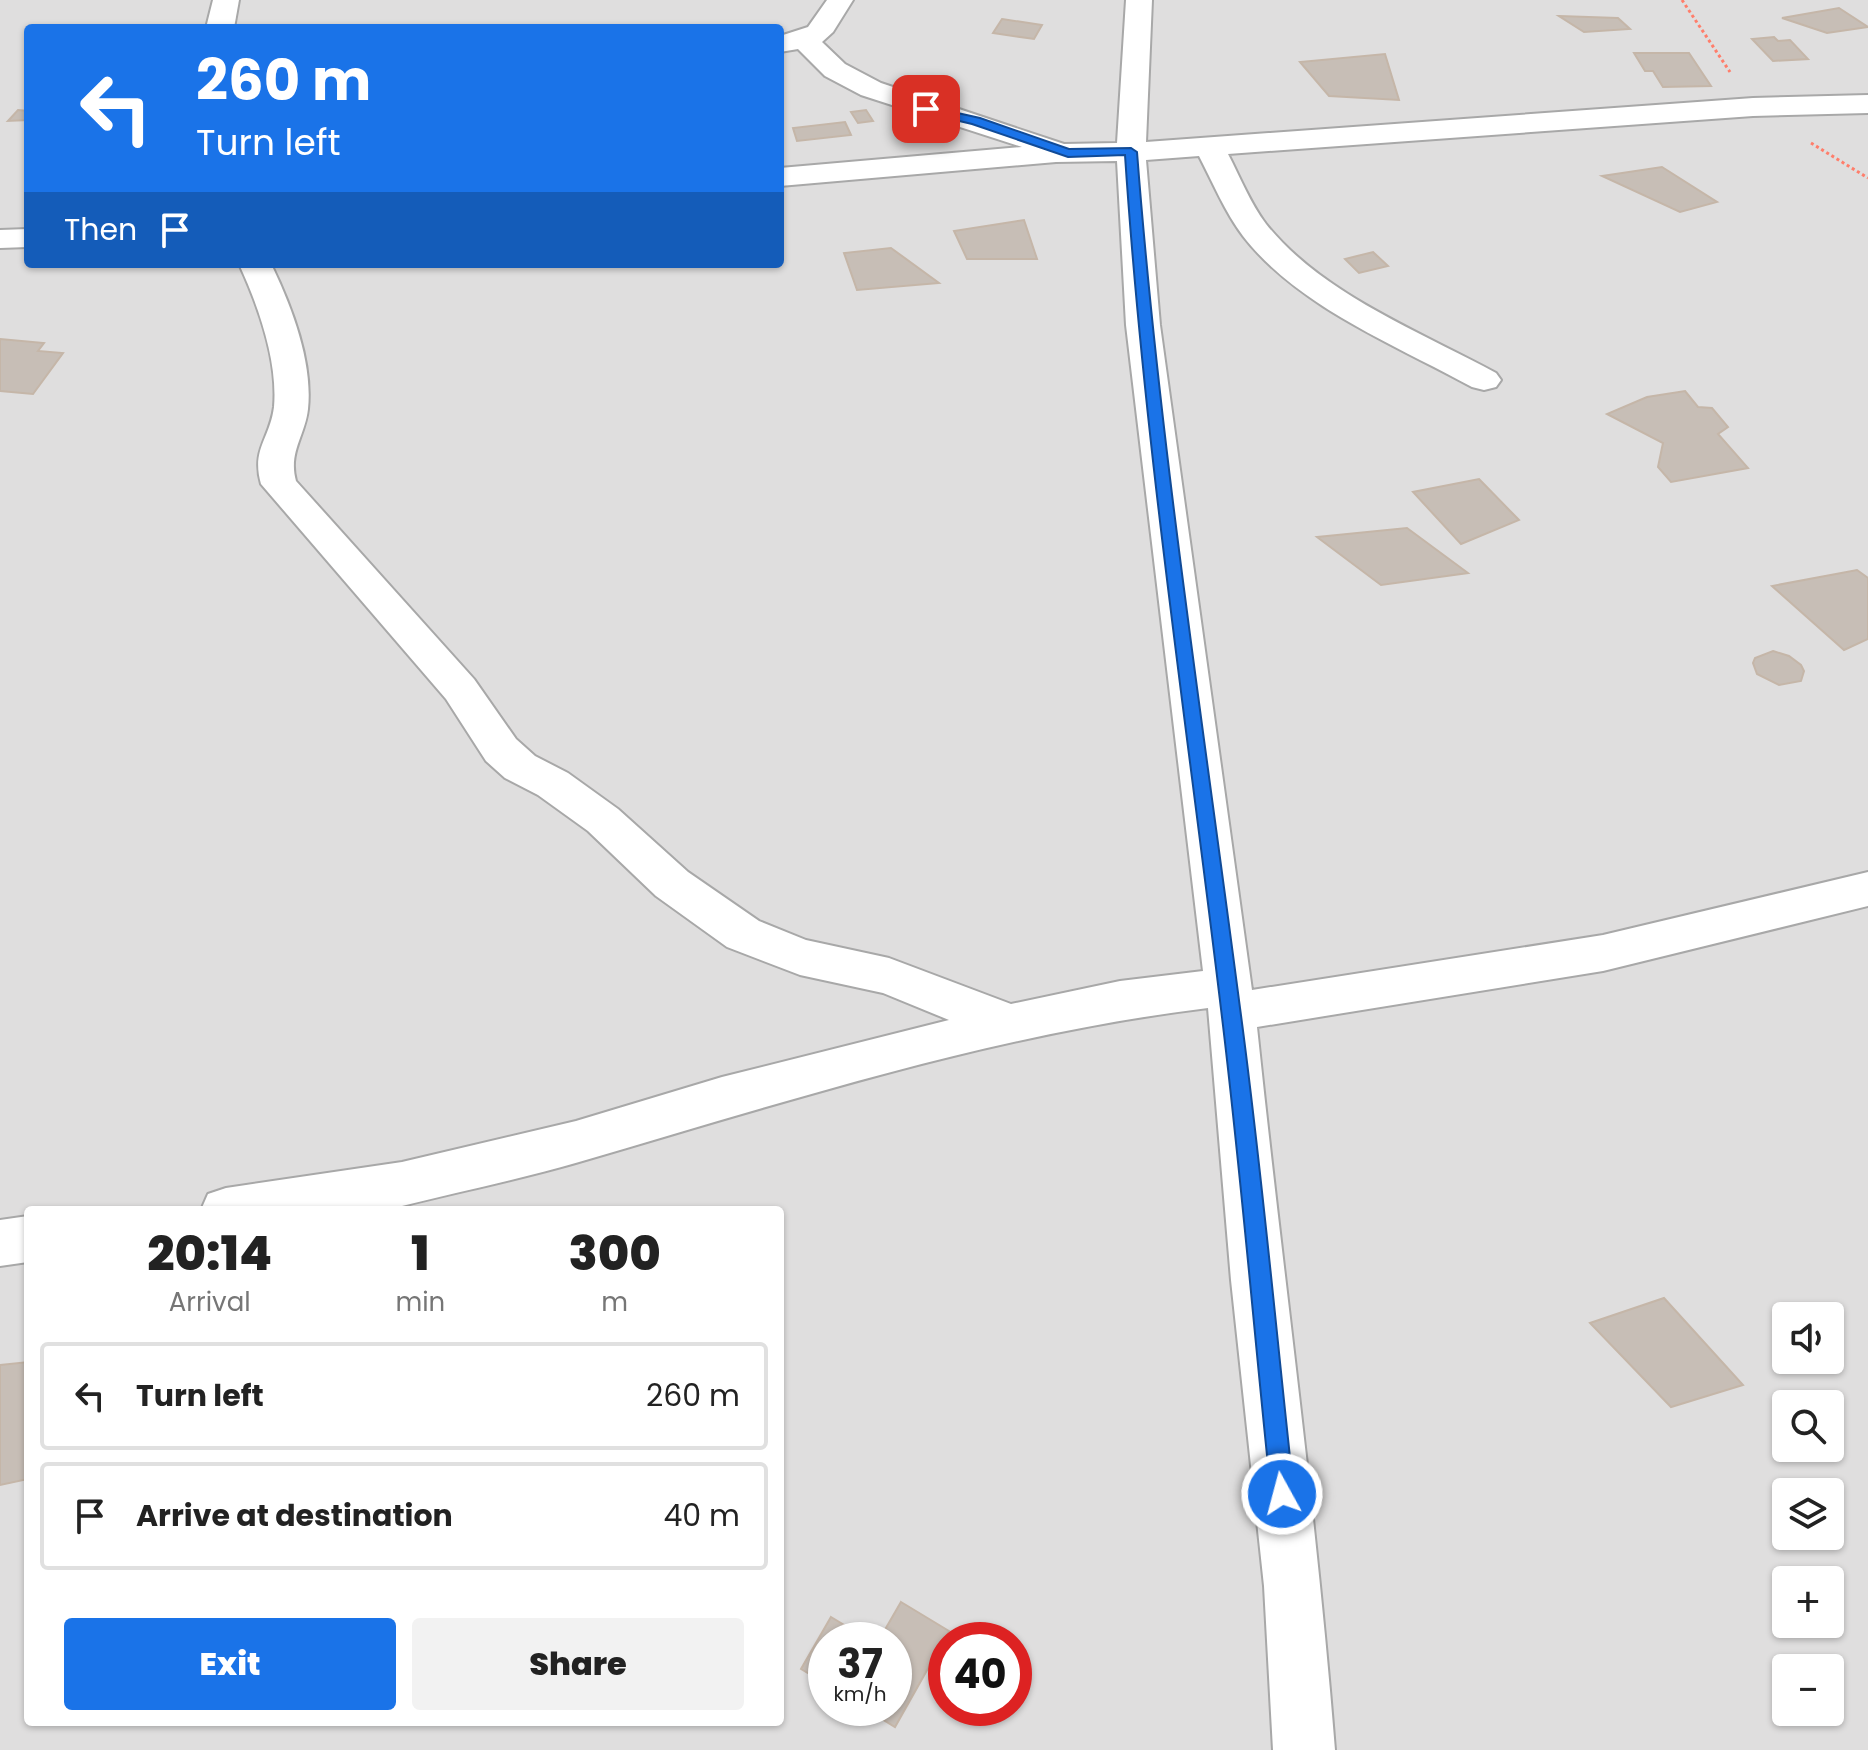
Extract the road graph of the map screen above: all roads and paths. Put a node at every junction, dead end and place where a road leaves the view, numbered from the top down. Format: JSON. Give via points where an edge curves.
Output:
{"nodes":[{"id":1,"x":226,"y":0,"type":"edge"},
{"id":2,"x":840,"y":0,"type":"edge"},
{"id":3,"x":1139,"y":0,"type":"edge"},
{"id":4,"x":1682,"y":0,"type":"edge"},
{"id":5,"x":1689,"y":10,"type":"dead end"},
{"id":6,"x":221,"y":24,"type":"edge"},
{"id":7,"x":792,"y":42,"type":"edge"},
{"id":8,"x":1868,"y":104,"type":"edge"},
{"id":9,"x":1209,"y":146,"type":"junction"},
{"id":10,"x":1131,"y":152,"type":"junction"},
{"id":11,"x":1068,"y":153,"type":"junction"},
{"id":12,"x":784,"y":177,"type":"edge"},
{"id":13,"x":24,"y":238,"type":"edge"},
{"id":14,"x":0,"y":239,"type":"edge"},
{"id":15,"x":257,"y":268,"type":"edge"},
{"id":16,"x":1484,"y":380,"type":"dead end"},
{"id":17,"x":1868,"y":889,"type":"edge"},
{"id":18,"x":1230,"y":1000,"type":"junction"},
{"id":19,"x":1009,"y":1024,"type":"junction"},
{"id":20,"x":251,"y":1206,"type":"edge"},
{"id":21,"x":24,"y":1240,"type":"edge"},
{"id":22,"x":0,"y":1243,"type":"edge"},
{"id":23,"x":1304,"y":1750,"type":"edge"}],
"edges":[{"from":1,"to":6,"type":"street"},
{"from":2,"to":7,"type":"street","via":[[823,30]]},
{"from":3,"to":10,"type":"street"},
{"from":4,"to":5,"type":"path"},
{"from":7,"to":11,"type":"street","via":[[871,89]]},
{"from":8,"to":9,"type":"street","via":[[1753,107]]},
{"from":9,"to":10,"type":"street"},
{"from":9,"to":16,"type":"street","via":[[1255,231],[1278,254],[1312,281]]},
{"from":10,"to":11,"type":"street"},
{"from":10,"to":18,"type":"street","via":[[1162,496]]},
{"from":11,"to":12,"type":"street"},
{"from":13,"to":14,"type":"street"},
{"from":15,"to":19,"type":"street","via":[[274,308],[291,408],[272,462],[279,484],[460,689],[501,750],[603,820],[672,884],[743,934],[800,957],[889,976]]},
{"from":17,"to":18,"type":"street","via":[[1603,953]]},
{"from":18,"to":19,"type":"street","via":[[1120,1000]]},
{"from":18,"to":23,"type":"street","via":[[1293,1586]]},
{"from":19,"to":20,"type":"street","via":[[431,1177]]},
{"from":21,"to":22,"type":"street"}]}
